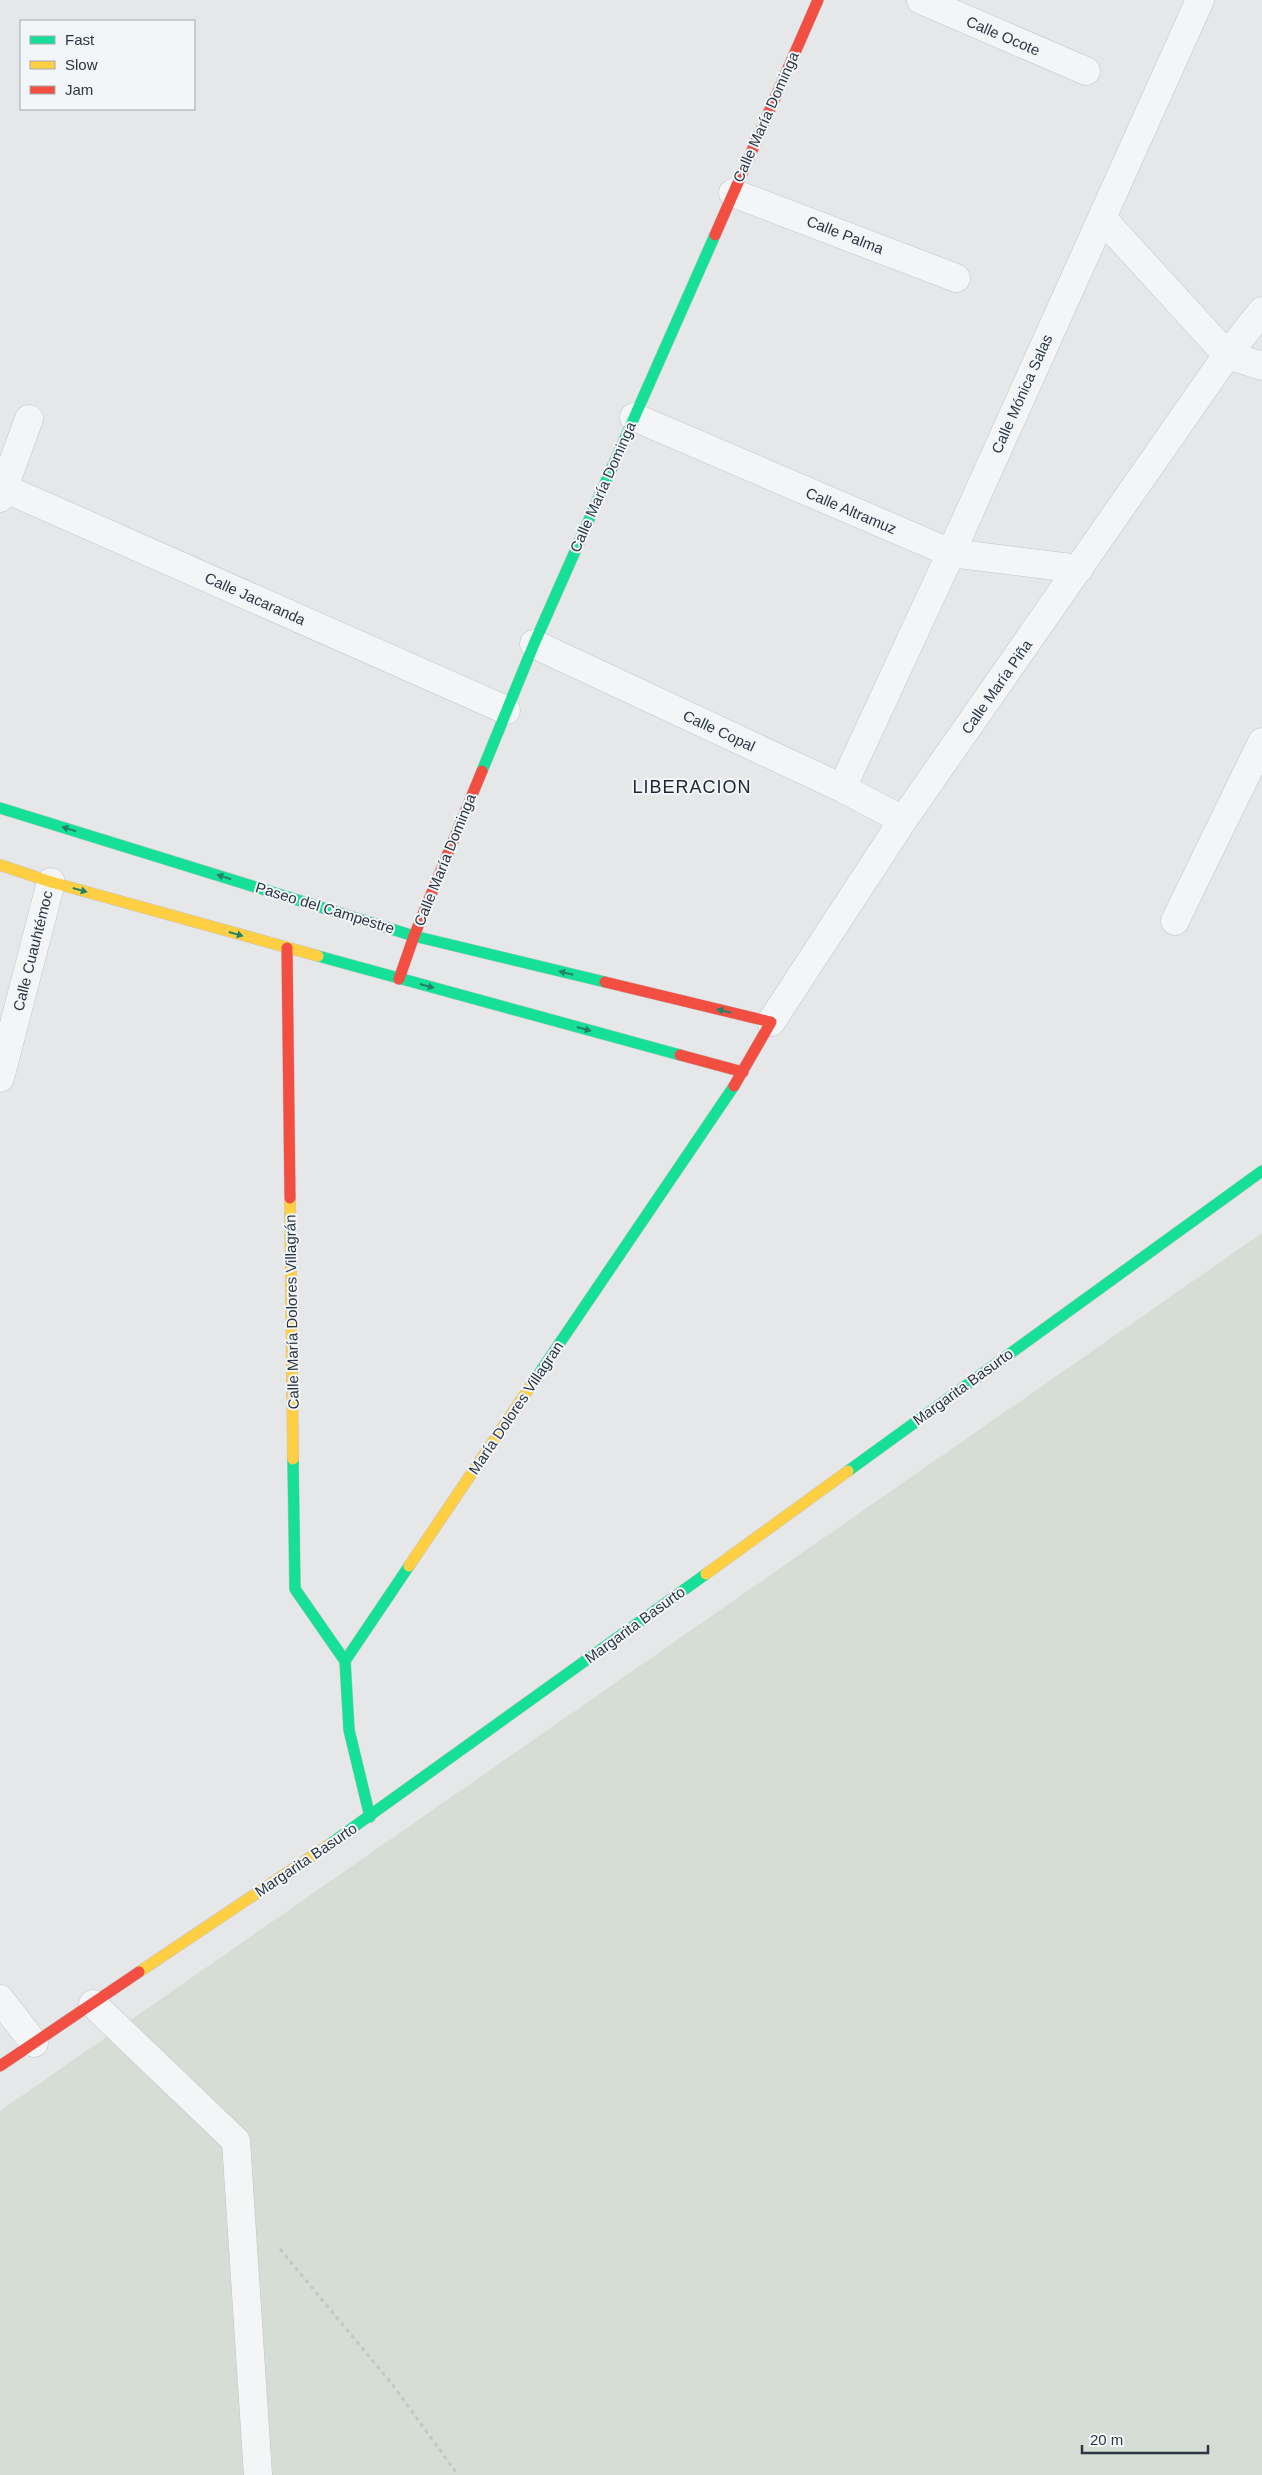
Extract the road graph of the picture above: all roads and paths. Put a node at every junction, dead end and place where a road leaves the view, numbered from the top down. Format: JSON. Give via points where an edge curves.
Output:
{"nodes":[{"id":1,"x":818,"y":0,"type":"edge"},
{"id":2,"x":921,"y":0,"type":"edge"},
{"id":3,"x":1200,"y":0,"type":"edge"},
{"id":4,"x":1086,"y":72,"type":"dead end"},
{"id":5,"x":733,"y":193,"type":"junction"},
{"id":6,"x":1102,"y":218,"type":"junction"},
{"id":7,"x":956,"y":278,"type":"dead end"},
{"id":8,"x":1262,"y":311,"type":"edge"},
{"id":9,"x":1227,"y":355,"type":"junction"},
{"id":10,"x":1262,"y":366,"type":"edge"},
{"id":11,"x":634,"y":417,"type":"junction"},
{"id":12,"x":29,"y":420,"type":"dead end"},
{"id":13,"x":2,"y":493,"type":"edge"},
{"id":14,"x":951,"y":553,"type":"junction"},
{"id":15,"x":1079,"y":569,"type":"junction"},
{"id":16,"x":534,"y":644,"type":"junction"},
{"id":17,"x":506,"y":710,"type":"junction"},
{"id":18,"x":1262,"y":742,"type":"edge"},
{"id":19,"x":842,"y":788,"type":"junction"},
{"id":20,"x":0,"y":808,"type":"edge"},
{"id":21,"x":904,"y":820,"type":"junction"},
{"id":22,"x":0,"y":865,"type":"edge"},
{"id":23,"x":51,"y":882,"type":"junction"},
{"id":24,"x":1175,"y":922,"type":"dead end"},
{"id":25,"x":414,"y":936,"type":"junction"},
{"id":26,"x":288,"y":948,"type":"junction"},
{"id":27,"x":399,"y":979,"type":"junction"},
{"id":28,"x":771,"y":1022,"type":"junction"},
{"id":29,"x":743,"y":1072,"type":"junction"},
{"id":30,"x":0,"y":1078,"type":"edge"},
{"id":31,"x":1262,"y":1171,"type":"edge"},
{"id":32,"x":345,"y":1661,"type":"junction"},
{"id":33,"x":370,"y":1817,"type":"junction"},
{"id":34,"x":0,"y":1999,"type":"edge"},
{"id":35,"x":93,"y":2004,"type":"junction"},
{"id":36,"x":34,"y":2043,"type":"junction"},
{"id":37,"x":0,"y":2066,"type":"edge"},
{"id":38,"x":278,"y":2246,"type":"dead end"},
{"id":39,"x":258,"y":2475,"type":"edge"},
{"id":40,"x":458,"y":2475,"type":"edge"}],
"edges":[{"from":1,"to":5,"type":"street","name":"Calle María Dominga"},
{"from":2,"to":4,"type":"street","name":"Calle Ocote"},
{"from":3,"to":6,"type":"street","name":"Calle Mónica Salas"},
{"from":5,"to":7,"type":"street","name":"Calle Palma"},
{"from":5,"to":11,"type":"street","name":"Calle María Dominga"},
{"from":6,"to":9,"type":"street"},
{"from":6,"to":14,"type":"street","name":"Calle Mónica Salas"},
{"from":8,"to":9,"type":"street","name":"Calle María Piña"},
{"from":9,"to":10,"type":"street"},
{"from":9,"to":15,"type":"street","name":"Calle María Piña"},
{"from":11,"to":14,"type":"street","name":"Calle Altramuz"},
{"from":11,"to":16,"type":"street","name":"Calle María Dominga"},
{"from":12,"to":13,"type":"street","name":"Calle Jacaranda"},
{"from":13,"to":17,"type":"street","name":"Calle Jacaranda"},
{"from":14,"to":15,"type":"street","name":"Calle Altramuz"},
{"from":14,"to":19,"type":"street","name":"Calle Mónica Salas"},
{"from":15,"to":21,"type":"street","name":"Calle María Piña"},
{"from":16,"to":17,"type":"street","name":"Calle María Dominga"},
{"from":16,"to":19,"type":"street","name":"Calle Copal"},
{"from":17,"to":25,"type":"street","name":"Calle María Dominga"},
{"from":18,"to":24,"type":"street"},
{"from":19,"to":21,"type":"street","name":"Calle Copal"},
{"from":25,"to":20,"type":"street","name":"Paseo del Campestre","one_way":true},
{"from":21,"to":28,"type":"street","name":"Calle María Piña"},
{"from":22,"to":23,"type":"street"},
{"from":23,"to":26,"type":"street","one_way":true},
{"from":23,"to":30,"type":"street","name":"Calle Cuauhtémoc"},
{"from":25,"to":27,"type":"street","name":"Calle María Dominga"},
{"from":28,"to":25,"type":"street","name":"Paseo del Campestre","one_way":true},
{"from":26,"to":27,"type":"street"},
{"from":26,"to":32,"type":"street","name":"Calle María Dolores Villagrán","via":[[295,1589]]},
{"from":27,"to":29,"type":"street","one_way":true},
{"from":28,"to":29,"type":"street","name":"María Dolores Villagran"},
{"from":29,"to":32,"type":"street","name":"María Dolores Villagran"},
{"from":31,"to":33,"type":"street","name":"Margarita Basurto"},
{"from":32,"to":33,"type":"street","via":[[349,1730]]},
{"from":33,"to":35,"type":"street","name":"Margarita Basurto"},
{"from":34,"to":36,"type":"street"},
{"from":35,"to":36,"type":"street","name":"Margarita Basurto"},
{"from":35,"to":39,"type":"street","via":[[236,2141]]},
{"from":36,"to":37,"type":"street","name":"Margarita Basurto"},
{"from":38,"to":40,"type":"path","via":[[392,2384]]}]}
